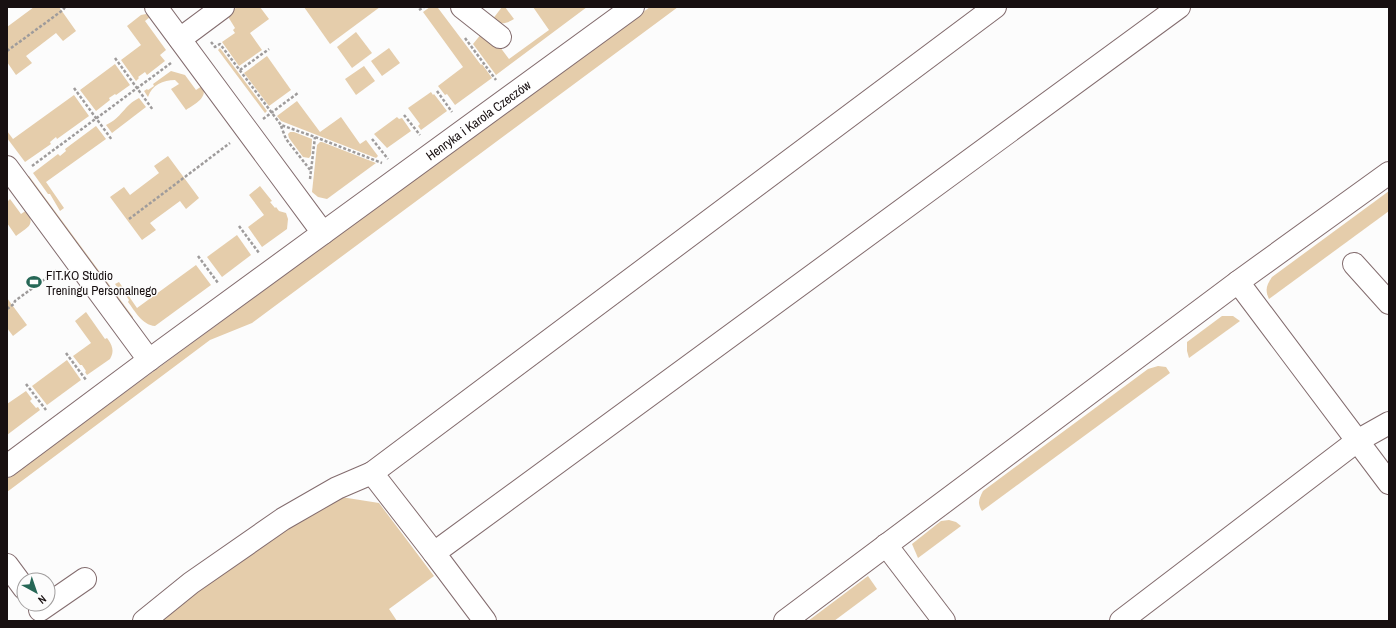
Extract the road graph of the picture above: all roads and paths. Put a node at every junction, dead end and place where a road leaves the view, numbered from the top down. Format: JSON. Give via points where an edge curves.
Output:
{"nodes":[{"id":1,"x":65,"y":7,"type":"edge"},
{"id":2,"x":156,"y":7,"type":"edge"},
{"id":3,"x":223,"y":7,"type":"edge"},
{"id":4,"x":424,"y":7,"type":"edge"},
{"id":5,"x":462,"y":7,"type":"edge"},
{"id":6,"x":633,"y":7,"type":"edge"},
{"id":7,"x":995,"y":7,"type":"edge"},
{"id":8,"x":1179,"y":7,"type":"edge"},
{"id":9,"x":419,"y":10,"type":"dead end"},
{"id":10,"x":198,"y":25,"type":"junction"},
{"id":11,"x":465,"y":37,"type":"dead end"},
{"id":12,"x":500,"y":37,"type":"dead end"},
{"id":13,"x":184,"y":45,"type":"junction"},
{"id":14,"x":269,"y":49,"type":"dead end"},
{"id":15,"x":7,"y":51,"type":"edge"},
{"id":16,"x":115,"y":58,"type":"dead end"},
{"id":17,"x":240,"y":70,"type":"junction"},
{"id":18,"x":496,"y":80,"type":"dead end"},
{"id":19,"x":74,"y":88,"type":"dead end"},
{"id":20,"x":137,"y":88,"type":"junction"},
{"id":21,"x":437,"y":91,"type":"dead end"},
{"id":22,"x":298,"y":93,"type":"dead end"},
{"id":23,"x":153,"y":110,"type":"dead end"},
{"id":24,"x":452,"y":112,"type":"dead end"},
{"id":25,"x":271,"y":113,"type":"junction"},
{"id":26,"x":404,"y":115,"type":"dead end"},
{"id":27,"x":96,"y":118,"type":"junction"},
{"id":28,"x":281,"y":125,"type":"junction"},
{"id":29,"x":420,"y":135,"type":"dead end"},
{"id":30,"x":315,"y":137,"type":"junction"},
{"id":31,"x":372,"y":139,"type":"dead end"},
{"id":32,"x":112,"y":140,"type":"dead end"},
{"id":33,"x":235,"y":140,"type":"junction"},
{"id":34,"x":388,"y":159,"type":"dead end"},
{"id":35,"x":382,"y":163,"type":"dead end"},
{"id":36,"x":17,"y":168,"type":"edge"},
{"id":37,"x":311,"y":172,"type":"junction"},
{"id":38,"x":1389,"y":173,"type":"edge"},
{"id":39,"x":309,"y":185,"type":"dead end"},
{"id":40,"x":129,"y":219,"type":"dead end"},
{"id":41,"x":239,"y":226,"type":"dead end"},
{"id":42,"x":323,"y":233,"type":"junction"},
{"id":43,"x":265,"y":249,"type":"dead end"},
{"id":44,"x":259,"y":253,"type":"junction"},
{"id":45,"x":198,"y":256,"type":"dead end"},
{"id":46,"x":253,"y":258,"type":"dead end"},
{"id":47,"x":1354,"y":264,"type":"dead end"},
{"id":48,"x":58,"y":269,"type":"dead end"},
{"id":49,"x":224,"y":279,"type":"dead end"},
{"id":50,"x":1238,"y":282,"type":"junction"},
{"id":51,"x":1389,"y":303,"type":"edge"},
{"id":52,"x":7,"y":309,"type":"edge"},
{"id":53,"x":66,"y":353,"type":"dead end"},
{"id":54,"x":149,"y":360,"type":"junction"},
{"id":55,"x":86,"y":380,"type":"dead end"},
{"id":56,"x":26,"y":384,"type":"dead end"},
{"id":57,"x":46,"y":410,"type":"dead end"},
{"id":58,"x":1389,"y":423,"type":"edge"},
{"id":59,"x":1357,"y":440,"type":"junction"},
{"id":60,"x":7,"y":466,"type":"edge"},
{"id":61,"x":372,"y":473,"type":"junction"},
{"id":62,"x":1389,"y":483,"type":"edge"},
{"id":63,"x":886,"y":545,"type":"junction"},
{"id":64,"x":434,"y":553,"type":"junction"},
{"id":65,"x":7,"y":565,"type":"edge"},
{"id":66,"x":16,"y":577,"type":"edge"},
{"id":67,"x":85,"y":579,"type":"dead end"},
{"id":68,"x":56,"y":601,"type":"edge"},
{"id":69,"x":144,"y":621,"type":"edge"},
{"id":70,"x":485,"y":621,"type":"edge"},
{"id":71,"x":785,"y":621,"type":"edge"},
{"id":72,"x":944,"y":621,"type":"edge"},
{"id":73,"x":1121,"y":621,"type":"edge"}],
"edges":[{"from":1,"to":15,"type":"path"},
{"from":2,"to":13,"type":"street"},
{"from":3,"to":10,"type":"street"},
{"from":4,"to":9,"type":"path"},
{"from":5,"to":12,"type":"street"},
{"from":6,"to":42,"type":"street","name":"Henryka i Karola Czeczów"},
{"from":7,"to":61,"type":"street"},
{"from":8,"to":64,"type":"street"},
{"from":10,"to":13,"type":"street"},
{"from":10,"to":17,"type":"path","via":[[215,47],[220,44]]},
{"from":11,"to":18,"type":"path"},
{"from":13,"to":20,"type":"path"},
{"from":13,"to":33,"type":"street"},
{"from":14,"to":17,"type":"path"},
{"from":16,"to":20,"type":"path"},
{"from":17,"to":25,"type":"path"},
{"from":19,"to":27,"type":"path"},
{"from":20,"to":23,"type":"path"},
{"from":20,"to":27,"type":"path"},
{"from":21,"to":24,"type":"path"},
{"from":22,"to":25,"type":"path"},
{"from":25,"to":28,"type":"path"},
{"from":25,"to":33,"type":"path"},
{"from":26,"to":29,"type":"path"},
{"from":27,"to":32,"type":"path"},
{"from":27,"to":36,"type":"path"},
{"from":28,"to":30,"type":"path"},
{"from":28,"to":37,"type":"path","via":[[286,139]]},
{"from":30,"to":35,"type":"path"},
{"from":30,"to":37,"type":"path"},
{"from":31,"to":34,"type":"path"},
{"from":33,"to":40,"type":"path"},
{"from":33,"to":42,"type":"street"},
{"from":36,"to":54,"type":"street"},
{"from":37,"to":39,"type":"path"},
{"from":38,"to":50,"type":"street"},
{"from":41,"to":44,"type":"path"},
{"from":42,"to":54,"type":"street","name":"Henryka i Karola Czeczów"},
{"from":43,"to":44,"type":"path"},
{"from":44,"to":46,"type":"path"},
{"from":45,"to":49,"type":"path","via":[[218,283]]},
{"from":47,"to":51,"type":"street"},
{"from":48,"to":52,"type":"path"},
{"from":50,"to":59,"type":"street"},
{"from":50,"to":63,"type":"street"},
{"from":53,"to":55,"type":"path"},
{"from":54,"to":60,"type":"street","name":"Henryka i Karola Czeczów"},
{"from":56,"to":57,"type":"path"},
{"from":58,"to":59,"type":"street"},
{"from":59,"to":62,"type":"street"},
{"from":59,"to":73,"type":"street"},
{"from":61,"to":64,"type":"street"},
{"from":61,"to":69,"type":"street","via":[[336,488],[283,519],[192,583]]},
{"from":63,"to":71,"type":"street"},
{"from":63,"to":72,"type":"street"},
{"from":64,"to":70,"type":"street"},
{"from":65,"to":66,"type":"street"},
{"from":67,"to":68,"type":"street"}]}
